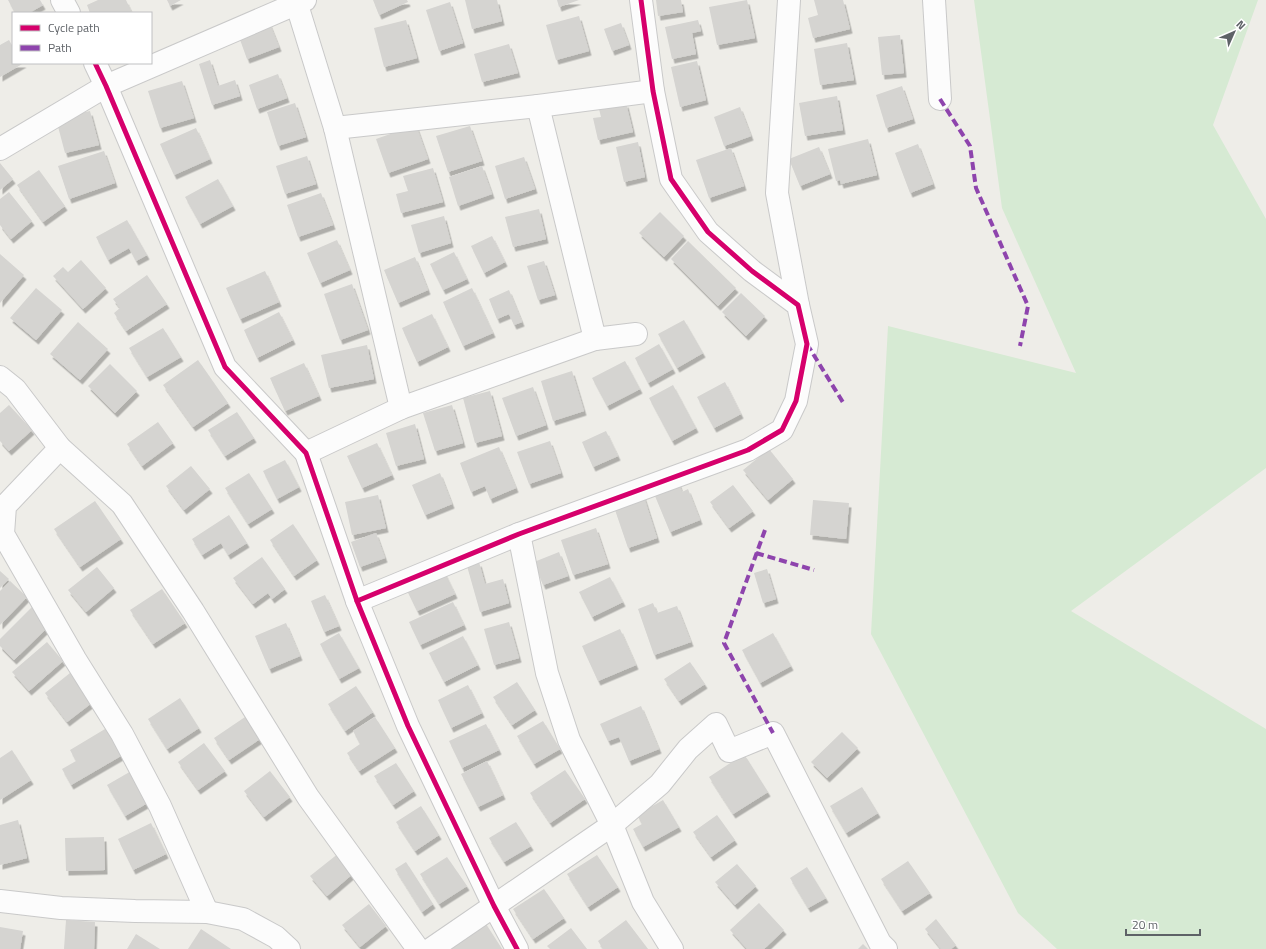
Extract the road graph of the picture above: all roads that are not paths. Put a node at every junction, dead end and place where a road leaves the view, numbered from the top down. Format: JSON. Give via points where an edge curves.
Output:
{"nodes":[{"id":1,"x":62,"y":0,"type":"edge"},
{"id":2,"x":641,"y":0,"type":"edge"},
{"id":3,"x":789,"y":0,"type":"edge"},
{"id":4,"x":934,"y":0,"type":"edge"},
{"id":5,"x":301,"y":2,"type":"edge"},
{"id":6,"x":68,"y":12,"type":"edge"},
{"id":7,"x":95,"y":64,"type":"edge"},
{"id":8,"x":106,"y":86,"type":"junction"},
{"id":9,"x":653,"y":91,"type":"junction"},
{"id":10,"x":940,"y":99,"type":"dead end"},
{"id":11,"x":538,"y":106,"type":"junction"},
{"id":12,"x":335,"y":128,"type":"junction"},
{"id":13,"x":0,"y":149,"type":"edge"},
{"id":14,"x":798,"y":305,"type":"junction"},
{"id":15,"x":636,"y":334,"type":"dead end"},
{"id":16,"x":595,"y":339,"type":"junction"},
{"id":17,"x":0,"y":377,"type":"edge"},
{"id":18,"x":401,"y":408,"type":"junction"},
{"id":19,"x":60,"y":448,"type":"junction"},
{"id":20,"x":306,"y":453,"type":"junction"},
{"id":21,"x":519,"y":534,"type":"junction"},
{"id":22,"x":358,"y":601,"type":"junction"},
{"id":23,"x":612,"y":825,"type":"junction"},
{"id":24,"x":0,"y":900,"type":"edge"},
{"id":25,"x":494,"y":906,"type":"junction"},
{"id":26,"x":207,"y":912,"type":"junction"},
{"id":27,"x":289,"y":949,"type":"edge"},
{"id":28,"x":418,"y":949,"type":"edge"},
{"id":29,"x":431,"y":949,"type":"edge"},
{"id":30,"x":517,"y":949,"type":"edge"},
{"id":31,"x":672,"y":949,"type":"edge"},
{"id":32,"x":886,"y":949,"type":"edge"}],
"edges":[{"from":1,"to":6,"type":"street"},
{"from":2,"to":9,"type":"street"},
{"from":3,"to":14,"type":"street","via":[[777,193]]},
{"from":4,"to":10,"type":"street"},
{"from":5,"to":8,"type":"street"},
{"from":5,"to":12,"type":"street"},
{"from":7,"to":8,"type":"street"},
{"from":8,"to":13,"type":"street"},
{"from":8,"to":20,"type":"street","via":[[225,367]]},
{"from":9,"to":11,"type":"street"},
{"from":9,"to":14,"type":"street","via":[[671,179],[708,232],[752,271]]},
{"from":11,"to":12,"type":"street"},
{"from":11,"to":16,"type":"street"},
{"from":12,"to":18,"type":"street"},
{"from":14,"to":21,"type":"street","via":[[808,344],[796,401],[782,430],[748,450]]},
{"from":15,"to":16,"type":"street"},
{"from":16,"to":18,"type":"street"},
{"from":17,"to":19,"type":"street","via":[[15,389]]},
{"from":18,"to":20,"type":"street"},
{"from":19,"to":26,"type":"street","via":[[5,506],[3,534],[74,659],[122,734],[160,806]]},
{"from":19,"to":28,"type":"street","via":[[122,504],[308,796]]},
{"from":20,"to":22,"type":"street"},
{"from":21,"to":22,"type":"street"},
{"from":21,"to":23,"type":"street","via":[[547,673],[569,740]]},
{"from":22,"to":25,"type":"street","via":[[408,726]]},
{"from":23,"to":25,"type":"street"},
{"from":23,"to":31,"type":"street","via":[[643,902]]},
{"from":23,"to":32,"type":"street","via":[[660,784],[688,749],[716,724],[729,751],[773,733],[880,943]]},
{"from":24,"to":26,"type":"street","via":[[61,908]]},
{"from":25,"to":29,"type":"street"},
{"from":25,"to":30,"type":"street"},
{"from":26,"to":27,"type":"street","via":[[243,919],[276,937]]}]}
